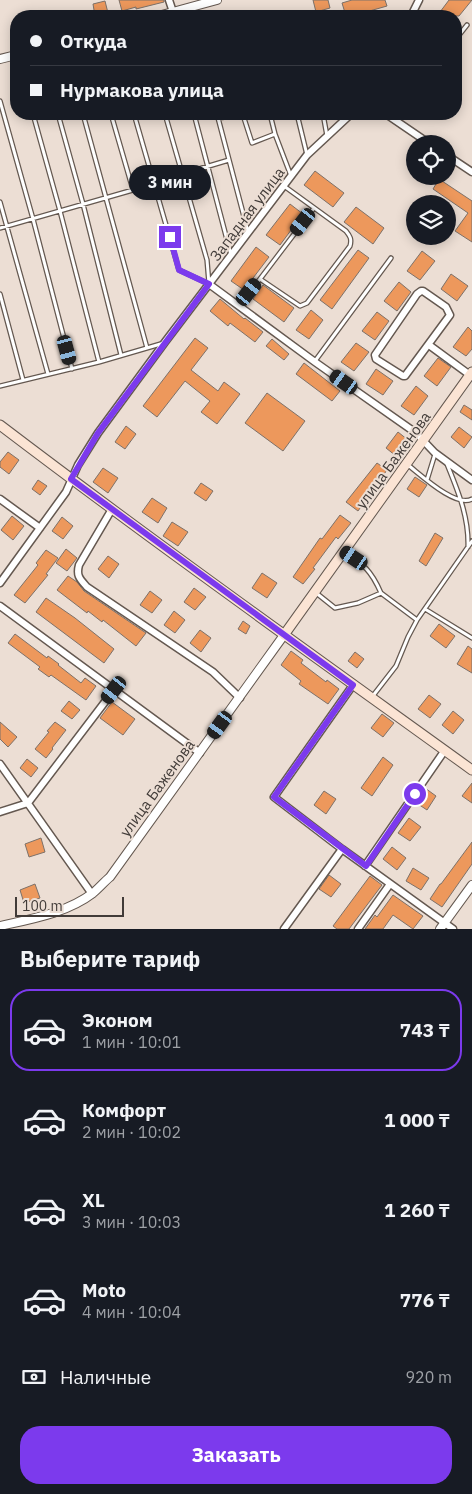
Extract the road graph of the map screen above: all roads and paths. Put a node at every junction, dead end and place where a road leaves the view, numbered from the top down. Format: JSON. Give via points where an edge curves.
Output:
{"nodes":[{"id":1,"x":217,"y":0,"type":"edge"},
{"id":2,"x":183,"y":10,"type":"edge"},
{"id":3,"x":468,"y":25,"type":"dead end"},
{"id":4,"x":462,"y":32,"type":"edge"},
{"id":5,"x":0,"y":101,"type":"edge"},
{"id":6,"x":35,"y":120,"type":"edge"},
{"id":7,"x":60,"y":120,"type":"edge"},
{"id":8,"x":84,"y":120,"type":"edge"},
{"id":9,"x":113,"y":120,"type":"edge"},
{"id":10,"x":136,"y":120,"type":"edge"},
{"id":11,"x":167,"y":120,"type":"edge"},
{"id":12,"x":196,"y":120,"type":"edge"},
{"id":13,"x":218,"y":120,"type":"edge"},
{"id":14,"x":245,"y":120,"type":"edge"},
{"id":15,"x":272,"y":120,"type":"edge"},
{"id":16,"x":298,"y":120,"type":"edge"},
{"id":17,"x":324,"y":120,"type":"edge"},
{"id":18,"x":345,"y":120,"type":"edge"},
{"id":19,"x":395,"y":120,"type":"edge"},
{"id":20,"x":275,"y":134,"type":"junction"},
{"id":21,"x":417,"y":135,"type":"edge"},
{"id":22,"x":327,"y":136,"type":"junction"},
{"id":23,"x":307,"y":155,"type":"junction"},
{"id":24,"x":230,"y":160,"type":"junction"},
{"id":25,"x":456,"y":161,"type":"edge"},
{"id":26,"x":207,"y":166,"type":"junction"},
{"id":27,"x":472,"y":172,"type":"edge"},
{"id":28,"x":182,"y":174,"type":"junction"},
{"id":29,"x":291,"y":176,"type":"junction"},
{"id":30,"x":284,"y":186,"type":"junction"},
{"id":31,"x":155,"y":187,"type":"junction"},
{"id":32,"x":133,"y":190,"type":"junction"},
{"id":33,"x":106,"y":198,"type":"junction"},
{"id":34,"x":0,"y":202,"type":"edge"},
{"id":35,"x":83,"y":204,"type":"junction"},
{"id":36,"x":314,"y":208,"type":"junction"},
{"id":37,"x":60,"y":211,"type":"junction"},
{"id":38,"x":33,"y":219,"type":"junction"},
{"id":39,"x":7,"y":226,"type":"junction"},
{"id":40,"x":0,"y":228,"type":"edge"},
{"id":41,"x":248,"y":232,"type":"junction"},
{"id":42,"x":231,"y":255,"type":"junction"},
{"id":43,"x":391,"y":258,"type":"dead end"},
{"id":44,"x":260,"y":279,"type":"junction"},
{"id":45,"x":209,"y":284,"type":"junction"},
{"id":46,"x":0,"y":294,"type":"edge"},
{"id":47,"x":239,"y":305,"type":"junction"},
{"id":48,"x":165,"y":342,"type":"junction"},
{"id":49,"x":429,"y":345,"type":"junction"},
{"id":50,"x":146,"y":348,"type":"junction"},
{"id":51,"x":121,"y":355,"type":"junction"},
{"id":52,"x":99,"y":362,"type":"junction"},
{"id":53,"x":315,"y":362,"type":"junction"},
{"id":54,"x":72,"y":369,"type":"junction"},
{"id":55,"x":48,"y":374,"type":"junction"},
{"id":56,"x":471,"y":374,"type":"edge"},
{"id":57,"x":23,"y":380,"type":"junction"},
{"id":58,"x":0,"y":385,"type":"edge"},
{"id":59,"x":0,"y":425,"type":"edge"},
{"id":60,"x":424,"y":442,"type":"junction"},
{"id":61,"x":435,"y":453,"type":"junction"},
{"id":62,"x":446,"y":462,"type":"junction"},
{"id":63,"x":407,"y":464,"type":"junction"},
{"id":64,"x":71,"y":479,"type":"junction"},
{"id":65,"x":427,"y":480,"type":"junction"},
{"id":66,"x":472,"y":480,"type":"edge"},
{"id":67,"x":0,"y":499,"type":"edge"},
{"id":68,"x":472,"y":499,"type":"edge"},
{"id":69,"x":461,"y":501,"type":"junction"},
{"id":70,"x":112,"y":509,"type":"junction"},
{"id":71,"x":40,"y":528,"type":"junction"},
{"id":72,"x":472,"y":540,"type":"edge"},
{"id":73,"x":468,"y":548,"type":"junction"},
{"id":74,"x":344,"y":552,"type":"junction"},
{"id":75,"x":0,"y":583,"type":"edge"},
{"id":76,"x":315,"y":592,"type":"junction"},
{"id":77,"x":380,"y":593,"type":"junction"},
{"id":78,"x":0,"y":606,"type":"edge"},
{"id":79,"x":425,"y":609,"type":"junction"},
{"id":80,"x":417,"y":620,"type":"junction"},
{"id":81,"x":284,"y":635,"type":"junction"},
{"id":82,"x":472,"y":638,"type":"edge"},
{"id":83,"x":353,"y":685,"type":"junction"},
{"id":84,"x":114,"y":690,"type":"junction"},
{"id":85,"x":240,"y":698,"type":"junction"},
{"id":86,"x":372,"y":698,"type":"junction"},
{"id":87,"x":445,"y":750,"type":"junction"},
{"id":88,"x":200,"y":753,"type":"junction"},
{"id":89,"x":0,"y":764,"type":"edge"},
{"id":90,"x":472,"y":770,"type":"edge"},
{"id":91,"x":28,"y":803,"type":"junction"},
{"id":92,"x":0,"y":812,"type":"edge"},
{"id":93,"x":342,"y":849,"type":"junction"},
{"id":94,"x":366,"y":866,"type":"junction"},
{"id":95,"x":390,"y":884,"type":"junction"},
{"id":96,"x":472,"y":885,"type":"edge"},
{"id":97,"x":92,"y":894,"type":"junction"},
{"id":98,"x":0,"y":926,"type":"edge"},
{"id":99,"x":442,"y":926,"type":"edge"},
{"id":100,"x":284,"y":929,"type":"edge"},
{"id":101,"x":358,"y":929,"type":"edge"},
{"id":102,"x":453,"y":929,"type":"edge"}],
"edges":[{"from":1,"to":2,"type":"street"},
{"from":3,"to":4,"type":"lane"},
{"from":5,"to":38,"type":"lane"},
{"from":6,"to":37,"type":"lane"},
{"from":7,"to":35,"type":"lane"},
{"from":8,"to":33,"type":"lane"},
{"from":9,"to":32,"type":"lane"},
{"from":10,"to":31,"type":"lane"},
{"from":11,"to":28,"type":"lane"},
{"from":12,"to":26,"type":"lane"},
{"from":13,"to":24,"type":"lane"},
{"from":14,"to":20,"type":"lane","via":[[252,143]]},
{"from":15,"to":20,"type":"lane"},
{"from":16,"to":23,"type":"lane"},
{"from":17,"to":22,"type":"lane"},
{"from":18,"to":22,"type":"street","name":"Западная улица"},
{"from":19,"to":21,"type":"street"},
{"from":20,"to":29,"type":"lane"},
{"from":22,"to":23,"type":"street","name":"Западная улица"},
{"from":23,"to":29,"type":"street","name":"Западная улица"},
{"from":24,"to":26,"type":"lane"},
{"from":24,"to":41,"type":"lane"},
{"from":25,"to":27,"type":"street"},
{"from":26,"to":28,"type":"lane"},
{"from":26,"to":42,"type":"lane"},
{"from":28,"to":31,"type":"lane"},
{"from":28,"to":45,"type":"lane","via":[[207,260]]},
{"from":29,"to":30,"type":"street","name":"Западная улица"},
{"from":30,"to":36,"type":"lane"},
{"from":30,"to":41,"type":"street","name":"Западная улица"},
{"from":31,"to":32,"type":"lane"},
{"from":31,"to":45,"type":"lane","via":[[179,270]]},
{"from":32,"to":33,"type":"lane"},
{"from":33,"to":35,"type":"lane"},
{"from":33,"to":50,"type":"lane"},
{"from":34,"to":39,"type":"lane"},
{"from":35,"to":37,"type":"lane"},
{"from":35,"to":51,"type":"lane"},
{"from":36,"to":44,"type":"lane"},
{"from":36,"to":44,"type":"lane","via":[[346,231],[352,241],[307,303],[300,306]]},
{"from":37,"to":38,"type":"lane"},
{"from":37,"to":52,"type":"lane"},
{"from":38,"to":39,"type":"lane"},
{"from":38,"to":54,"type":"lane"},
{"from":39,"to":40,"type":"lane"},
{"from":39,"to":55,"type":"lane"},
{"from":41,"to":42,"type":"street","name":"Западная улица"},
{"from":42,"to":45,"type":"street","name":"Западная улица"},
{"from":43,"to":53,"type":"lane"},
{"from":44,"to":47,"type":"lane"},
{"from":45,"to":47,"type":"street"},
{"from":45,"to":48,"type":"street","name":"Западная улица"},
{"from":46,"to":57,"type":"lane"},
{"from":47,"to":53,"type":"street"},
{"from":48,"to":50,"type":"lane"},
{"from":48,"to":64,"type":"street","name":"Западная улица","via":[[98,433]]},
{"from":49,"to":49,"type":"street","via":[[450,315],[446,307],[421,291],[375,357],[404,376]]},
{"from":49,"to":56,"type":"street"},
{"from":50,"to":51,"type":"lane"},
{"from":51,"to":52,"type":"lane"},
{"from":52,"to":54,"type":"lane"},
{"from":53,"to":60,"type":"street","via":[[416,433]]},
{"from":54,"to":55,"type":"lane"},
{"from":55,"to":57,"type":"lane"},
{"from":56,"to":60,"type":"main road","name":"улица Баженова"},
{"from":57,"to":58,"type":"lane"},
{"from":59,"to":64,"type":"main road"},
{"from":60,"to":61,"type":"street"},
{"from":60,"to":63,"type":"main road","name":"улица Баженова"},
{"from":61,"to":62,"type":"street"},
{"from":61,"to":65,"type":"lane"},
{"from":62,"to":66,"type":"street"},
{"from":62,"to":69,"type":"lane"},
{"from":63,"to":65,"type":"lane"},
{"from":63,"to":74,"type":"main road","name":"улица Баженова"},
{"from":64,"to":70,"type":"main road"},
{"from":64,"to":71,"type":"street","name":"Западная улица","via":[[66,492]]},
{"from":65,"to":69,"type":"lane"},
{"from":67,"to":71,"type":"street"},
{"from":68,"to":69,"type":"lane"},
{"from":69,"to":73,"type":"lane","via":[[467,522]]},
{"from":70,"to":81,"type":"main road"},
{"from":70,"to":85,"type":"street","via":[[79,565],[80,579],[87,587],[213,672]]},
{"from":71,"to":75,"type":"street","name":"Западная улица"},
{"from":72,"to":73,"type":"lane"},
{"from":73,"to":79,"type":"lane"},
{"from":74,"to":76,"type":"main road","name":"улица Баженова"},
{"from":74,"to":77,"type":"lane","via":[[364,565],[374,577]]},
{"from":76,"to":77,"type":"lane","via":[[335,608],[358,603]]},
{"from":76,"to":81,"type":"main road","name":"улица Баженова"},
{"from":77,"to":80,"type":"lane"},
{"from":78,"to":84,"type":"street"},
{"from":79,"to":80,"type":"lane"},
{"from":79,"to":82,"type":"lane"},
{"from":80,"to":86,"type":"lane","via":[[396,666]]},
{"from":81,"to":83,"type":"main road"},
{"from":81,"to":85,"type":"street","name":"улица Баженова"},
{"from":83,"to":86,"type":"main road"},
{"from":83,"to":93,"type":"street","via":[[274,797]]},
{"from":84,"to":88,"type":"street"},
{"from":84,"to":91,"type":"street"},
{"from":85,"to":88,"type":"street","name":"улица Баженова"},
{"from":86,"to":87,"type":"main road"},
{"from":87,"to":90,"type":"main road"},
{"from":87,"to":94,"type":"street"},
{"from":88,"to":97,"type":"street","name":"улица Баженова","via":[[110,877]]},
{"from":89,"to":91,"type":"street"},
{"from":91,"to":92,"type":"street"},
{"from":91,"to":97,"type":"street"},
{"from":93,"to":94,"type":"street"},
{"from":93,"to":100,"type":"street"},
{"from":94,"to":95,"type":"street"},
{"from":95,"to":99,"type":"street"},
{"from":95,"to":101,"type":"street"},
{"from":96,"to":99,"type":"street"},
{"from":97,"to":98,"type":"street","name":"улица Баженова","via":[[66,908]]},
{"from":99,"to":102,"type":"street"}]}
